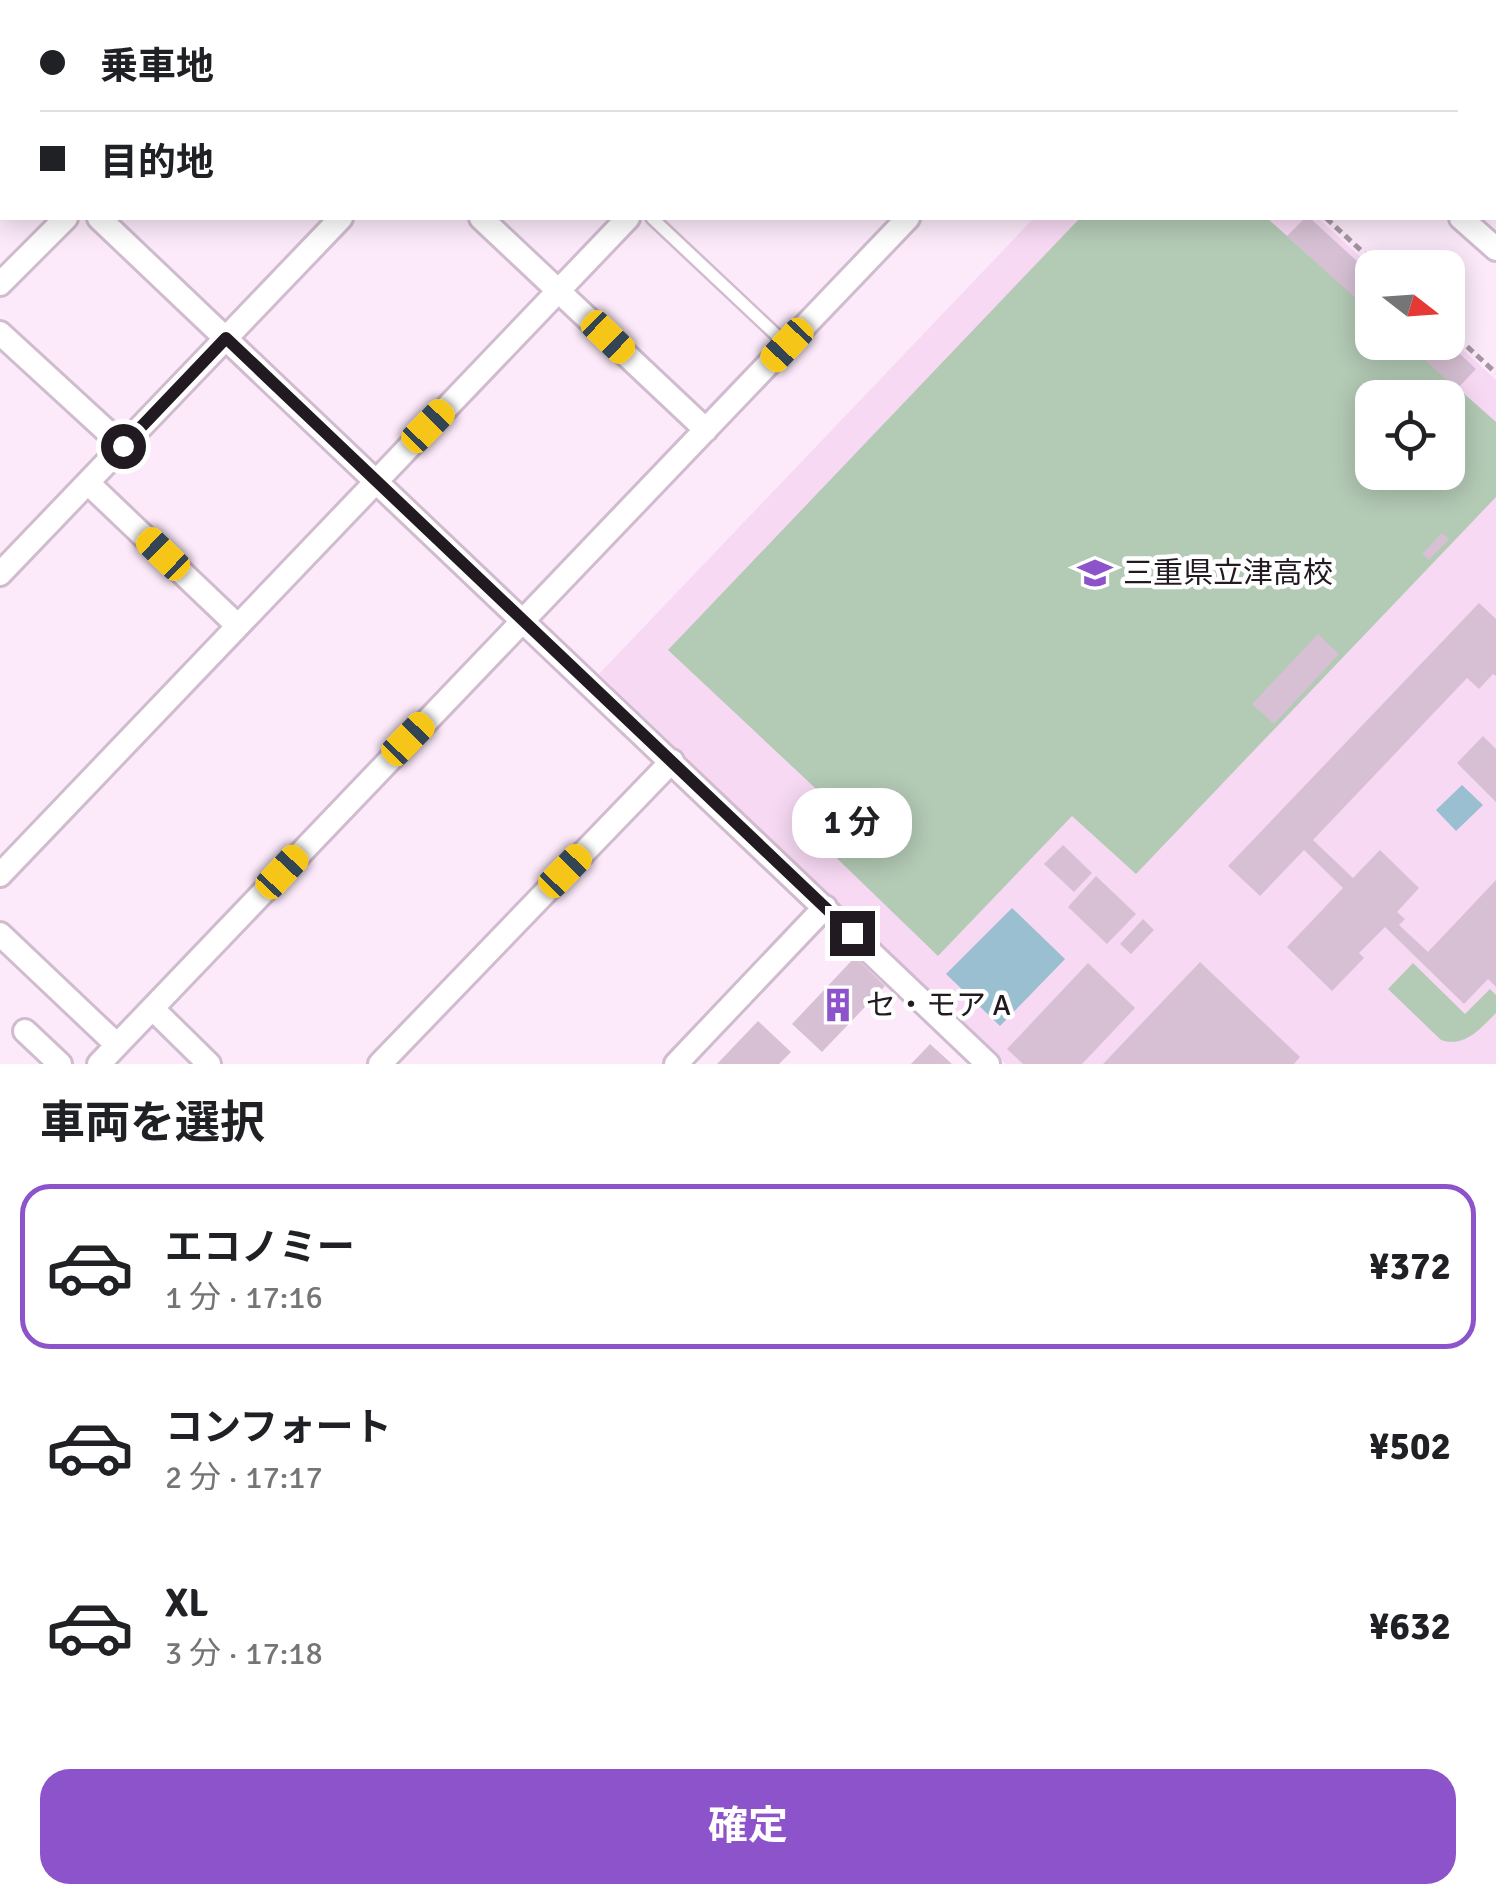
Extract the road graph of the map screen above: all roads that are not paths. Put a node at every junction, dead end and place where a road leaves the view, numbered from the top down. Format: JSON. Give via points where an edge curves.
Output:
{"nodes":[{"id":1,"x":64,"y":220,"type":"edge"},
{"id":2,"x":102,"y":220,"type":"edge"},
{"id":3,"x":339,"y":220,"type":"edge"},
{"id":4,"x":484,"y":220,"type":"edge"},
{"id":5,"x":626,"y":220,"type":"edge"},
{"id":6,"x":654,"y":220,"type":"edge"},
{"id":7,"x":906,"y":220,"type":"edge"},
{"id":8,"x":1463,"y":220,"type":"edge"},
{"id":9,"x":1496,"y":250,"type":"edge"},
{"id":10,"x":0,"y":284,"type":"edge"},
{"id":11,"x":558,"y":290,"type":"junction"},
{"id":12,"x":0,"y":333,"type":"edge"},
{"id":13,"x":226,"y":338,"type":"junction"},
{"id":14,"x":787,"y":345,"type":"junction"},
{"id":15,"x":706,"y":430,"type":"junction"},
{"id":16,"x":123,"y":446,"type":"junction"},
{"id":17,"x":376,"y":480,"type":"junction"},
{"id":18,"x":88,"y":482,"type":"junction"},
{"id":19,"x":0,"y":574,"type":"edge"},
{"id":20,"x":525,"y":620,"type":"junction"},
{"id":21,"x":238,"y":626,"type":"junction"},
{"id":22,"x":672,"y":761,"type":"junction"},
{"id":23,"x":0,"y":874,"type":"edge"},
{"id":24,"x":825,"y":907,"type":"junction"},
{"id":25,"x":0,"y":934,"type":"edge"},
{"id":26,"x":153,"y":1010,"type":"junction"},
{"id":27,"x":25,"y":1031,"type":"dead end"},
{"id":28,"x":117,"y":1045,"type":"junction"},
{"id":29,"x":60,"y":1064,"type":"edge"},
{"id":30,"x":99,"y":1064,"type":"edge"},
{"id":31,"x":210,"y":1064,"type":"edge"},
{"id":32,"x":380,"y":1064,"type":"edge"},
{"id":33,"x":676,"y":1064,"type":"edge"},
{"id":34,"x":988,"y":1064,"type":"edge"}],
"edges":[{"from":1,"to":10,"type":"street"},
{"from":2,"to":13,"type":"street"},
{"from":3,"to":13,"type":"street"},
{"from":4,"to":11,"type":"street"},
{"from":5,"to":11,"type":"street"},
{"from":6,"to":14,"type":"lane"},
{"from":7,"to":14,"type":"street"},
{"from":8,"to":9,"type":"street"},
{"from":11,"to":15,"type":"street"},
{"from":11,"to":17,"type":"street"},
{"from":12,"to":16,"type":"street"},
{"from":13,"to":16,"type":"street"},
{"from":13,"to":17,"type":"street"},
{"from":14,"to":15,"type":"street"},
{"from":15,"to":20,"type":"street"},
{"from":16,"to":18,"type":"street"},
{"from":17,"to":20,"type":"street"},
{"from":17,"to":21,"type":"street"},
{"from":18,"to":19,"type":"street"},
{"from":18,"to":21,"type":"street"},
{"from":20,"to":22,"type":"street"},
{"from":20,"to":26,"type":"street"},
{"from":21,"to":23,"type":"street"},
{"from":22,"to":24,"type":"street"},
{"from":22,"to":32,"type":"street"},
{"from":24,"to":33,"type":"street"},
{"from":24,"to":34,"type":"street"},
{"from":25,"to":28,"type":"street"},
{"from":26,"to":28,"type":"street"},
{"from":26,"to":31,"type":"street"},
{"from":27,"to":29,"type":"street"},
{"from":28,"to":30,"type":"street"}]}
